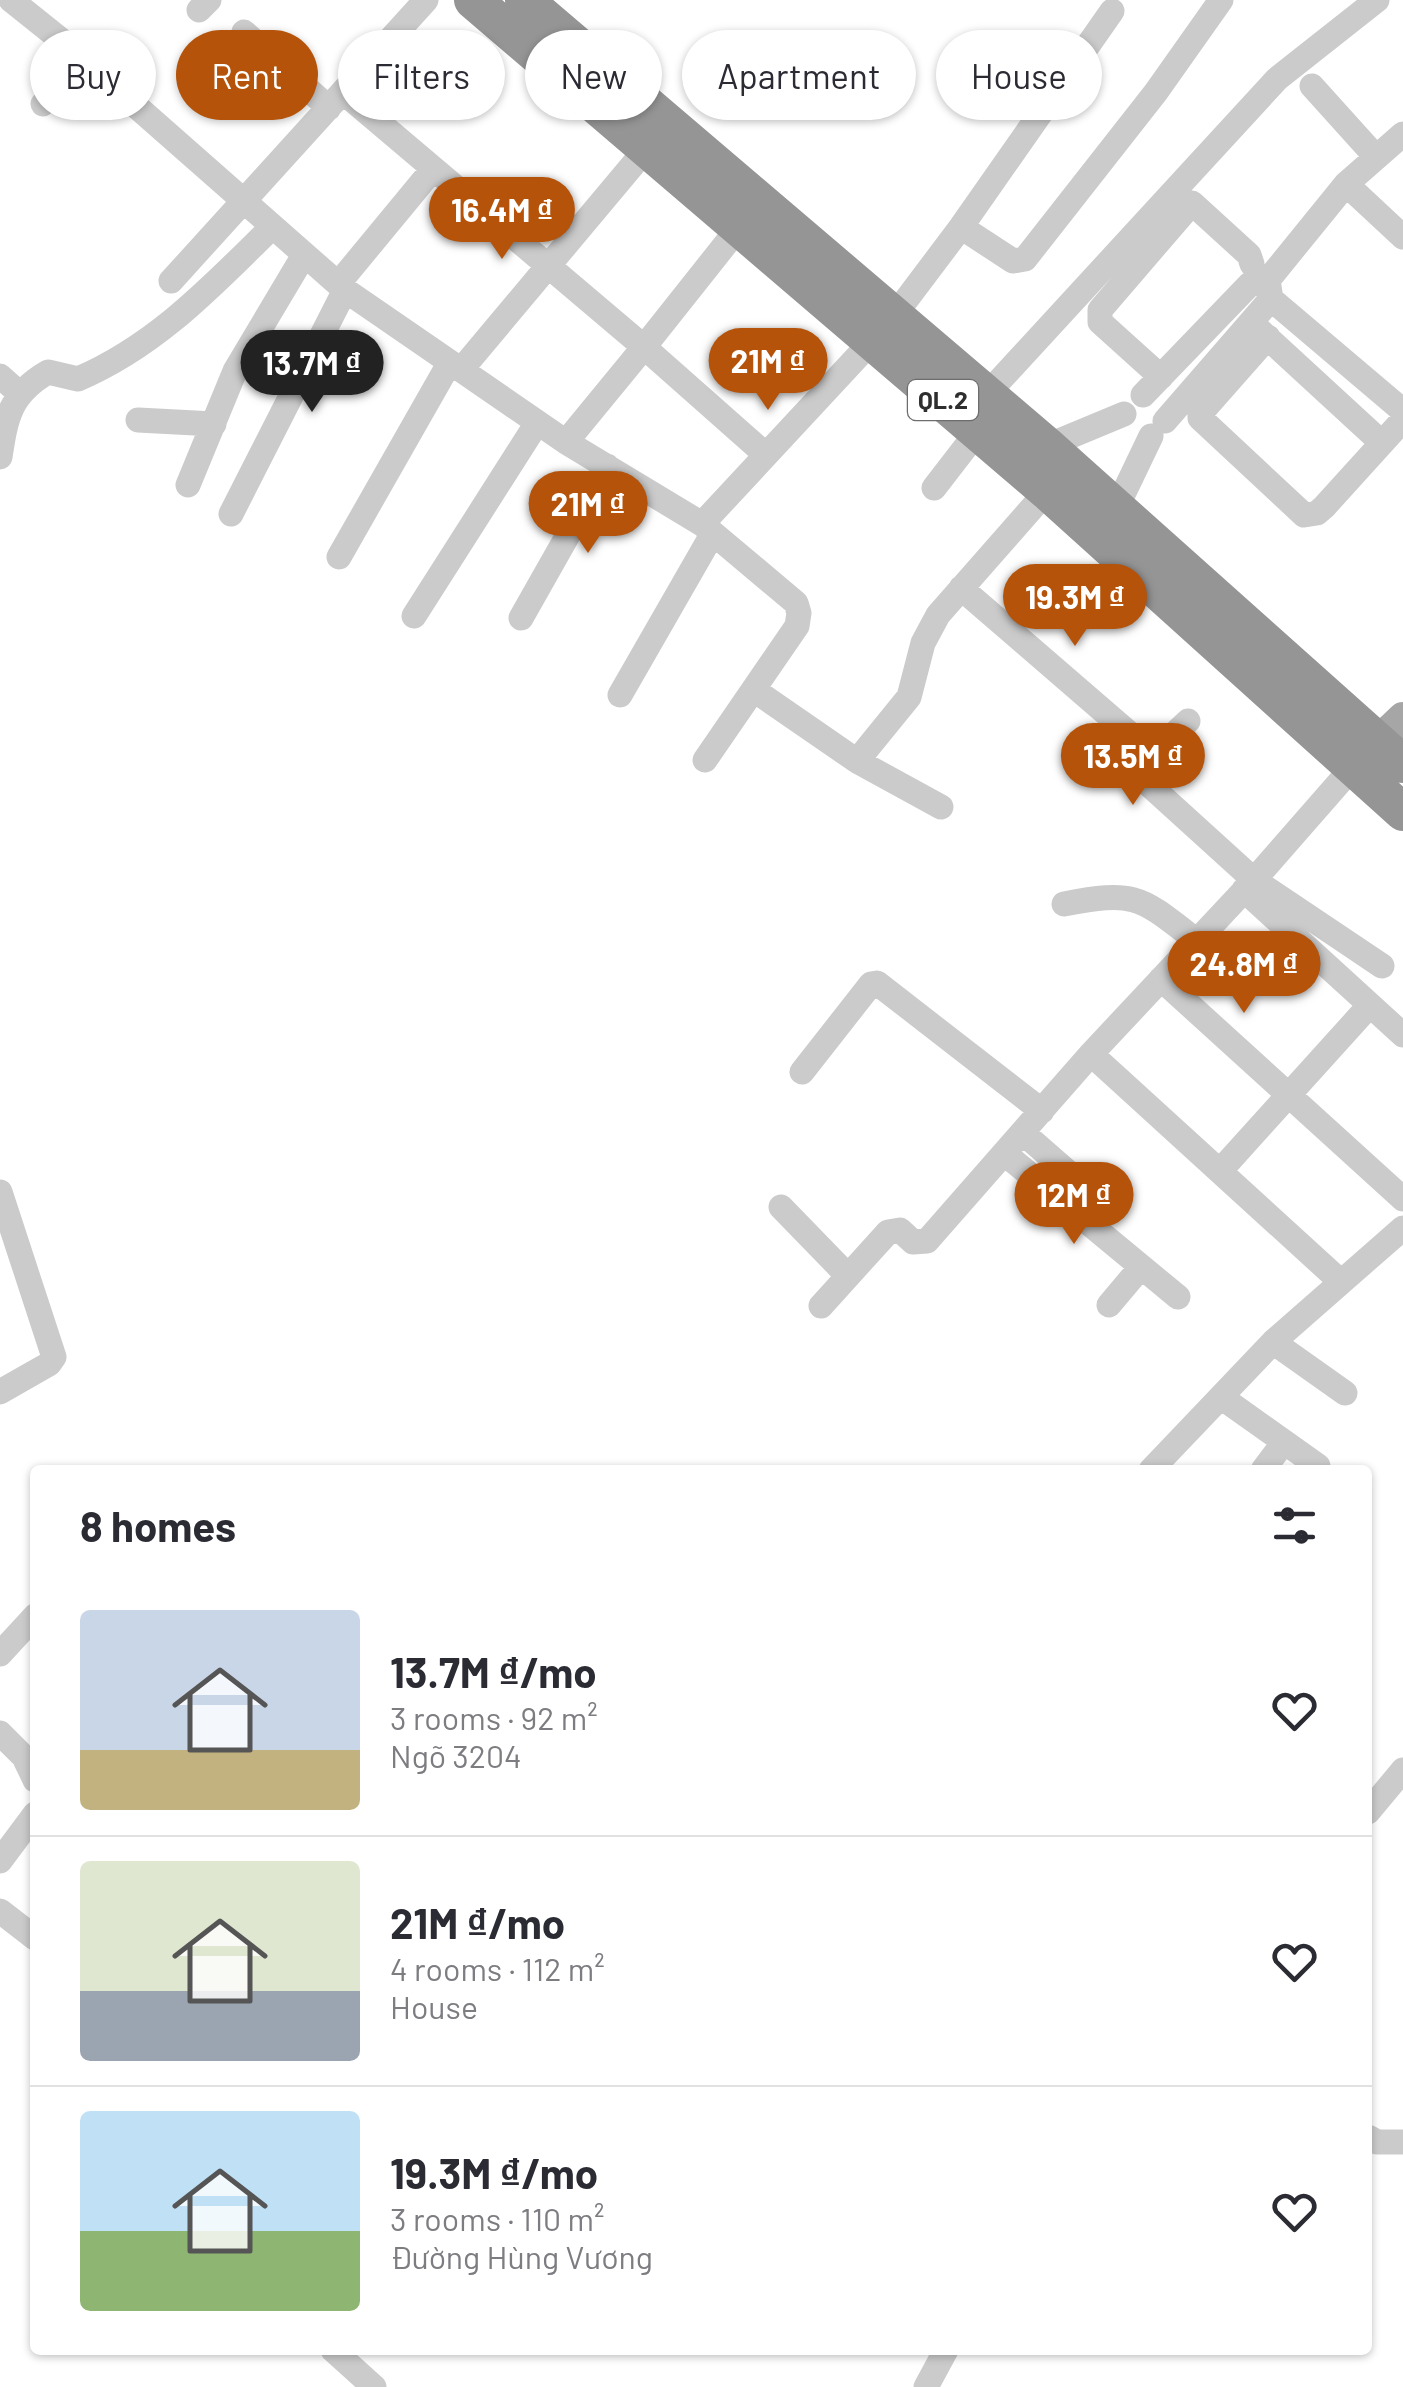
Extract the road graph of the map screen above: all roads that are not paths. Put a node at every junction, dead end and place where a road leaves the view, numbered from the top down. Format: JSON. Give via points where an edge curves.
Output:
{"nodes":[{"id":1,"x":11,"y":0,"type":"edge"},
{"id":2,"x":426,"y":0,"type":"edge"},
{"id":3,"x":472,"y":0,"type":"edge"},
{"id":4,"x":524,"y":0,"type":"edge"},
{"id":5,"x":1220,"y":0,"type":"edge"},
{"id":6,"x":1377,"y":0,"type":"edge"},
{"id":7,"x":1112,"y":11,"type":"dead end"},
{"id":8,"x":47,"y":30,"type":"edge"},
{"id":9,"x":1312,"y":86,"type":"dead end"},
{"id":10,"x":318,"y":87,"type":"edge"},
{"id":11,"x":336,"y":100,"type":"junction"},
{"id":12,"x":151,"y":120,"type":"edge"},
{"id":13,"x":1403,"y":134,"type":"edge"},
{"id":14,"x":647,"y":148,"type":"junction"},
{"id":15,"x":1376,"y":158,"type":"junction"},
{"id":16,"x":433,"y":168,"type":"junction"},
{"id":17,"x":1346,"y":184,"type":"junction"},
{"id":18,"x":244,"y":202,"type":"junction"},
{"id":19,"x":740,"y":226,"type":"junction"},
{"id":20,"x":272,"y":227,"type":"junction"},
{"id":21,"x":962,"y":227,"type":"junction"},
{"id":22,"x":1403,"y":237,"type":"edge"},
{"id":23,"x":304,"y":255,"type":"junction"},
{"id":24,"x":550,"y":266,"type":"junction"},
{"id":25,"x":1266,"y":280,"type":"junction"},
{"id":26,"x":171,"y":281,"type":"dead end"},
{"id":27,"x":342,"y":287,"type":"junction"},
{"id":28,"x":1214,"y":322,"type":"junction"},
{"id":29,"x":884,"y":328,"type":"junction"},
{"id":30,"x":1251,"y":334,"type":"junction"},
{"id":31,"x":644,"y":347,"type":"junction"},
{"id":32,"x":455,"y":366,"type":"junction"},
{"id":33,"x":9,"y":385,"type":"edge"},
{"id":34,"x":1403,"y":411,"type":"edge"},
{"id":35,"x":1124,"y":414,"type":"dead end"},
{"id":36,"x":976,"y":415,"type":"junction"},
{"id":37,"x":138,"y":420,"type":"dead end"},
{"id":38,"x":1403,"y":420,"type":"edge"},
{"id":39,"x":537,"y":422,"type":"junction"},
{"id":40,"x":214,"y":424,"type":"junction"},
{"id":41,"x":566,"y":442,"type":"junction"},
{"id":42,"x":1382,"y":443,"type":"junction"},
{"id":43,"x":1048,"y":446,"type":"junction"},
{"id":44,"x":766,"y":455,"type":"junction"},
{"id":45,"x":0,"y":458,"type":"edge"},
{"id":46,"x":607,"y":466,"type":"junction"},
{"id":47,"x":188,"y":485,"type":"dead end"},
{"id":48,"x":934,"y":488,"type":"dead end"},
{"id":49,"x":1048,"y":491,"type":"junction"},
{"id":50,"x":1117,"y":508,"type":"junction"},
{"id":51,"x":230,"y":514,"type":"dead end"},
{"id":52,"x":708,"y":528,"type":"junction"},
{"id":53,"x":339,"y":557,"type":"dead end"},
{"id":54,"x":961,"y":588,"type":"junction"},
{"id":55,"x":414,"y":616,"type":"dead end"},
{"id":56,"x":520,"y":618,"type":"dead end"},
{"id":57,"x":754,"y":690,"type":"junction"},
{"id":58,"x":620,"y":695,"type":"dead end"},
{"id":59,"x":1188,"y":721,"type":"dead end"},
{"id":60,"x":1384,"y":748,"type":"edge"},
{"id":61,"x":1152,"y":754,"type":"junction"},
{"id":62,"x":705,"y":760,"type":"dead end"},
{"id":63,"x":857,"y":760,"type":"junction"},
{"id":64,"x":940,"y":807,"type":"dead end"},
{"id":65,"x":1403,"y":812,"type":"edge"},
{"id":66,"x":1249,"y":885,"type":"junction"},
{"id":67,"x":1064,"y":904,"type":"dead end"},
{"id":68,"x":1197,"y":941,"type":"junction"},
{"id":69,"x":1382,"y":966,"type":"dead end"},
{"id":70,"x":1161,"y":979,"type":"junction"},
{"id":71,"x":1370,"y":1004,"type":"junction"},
{"id":72,"x":1403,"y":1034,"type":"edge"},
{"id":73,"x":1091,"y":1054,"type":"junction"},
{"id":74,"x":802,"y":1072,"type":"dead end"},
{"id":75,"x":1290,"y":1094,"type":"junction"},
{"id":76,"x":1042,"y":1111,"type":"junction"},
{"id":77,"x":1023,"y":1132,"type":"junction"},
{"id":78,"x":1005,"y":1154,"type":"junction"},
{"id":79,"x":1220,"y":1171,"type":"junction"},
{"id":80,"x":1403,"y":1199,"type":"edge"},
{"id":81,"x":2,"y":1202,"type":"edge"},
{"id":82,"x":781,"y":1207,"type":"dead end"},
{"id":83,"x":1110,"y":1208,"type":"dead end"},
{"id":84,"x":1403,"y":1228,"type":"edge"},
{"id":85,"x":1141,"y":1267,"type":"junction"},
{"id":86,"x":848,"y":1276,"type":"junction"},
{"id":87,"x":1340,"y":1281,"type":"junction"},
{"id":88,"x":1178,"y":1298,"type":"dead end"},
{"id":89,"x":1109,"y":1305,"type":"dead end"},
{"id":90,"x":821,"y":1306,"type":"dead end"},
{"id":91,"x":1273,"y":1342,"type":"junction"},
{"id":92,"x":0,"y":1392,"type":"edge"},
{"id":93,"x":1345,"y":1393,"type":"dead end"},
{"id":94,"x":1221,"y":1397,"type":"junction"},
{"id":95,"x":1284,"y":1442,"type":"junction"},
{"id":96,"x":1156,"y":1465,"type":"edge"},
{"id":97,"x":1267,"y":1465,"type":"edge"},
{"id":98,"x":1317,"y":1465,"type":"edge"},
{"id":99,"x":30,"y":1621,"type":"edge"},
{"id":100,"x":0,"y":1654,"type":"edge"},
{"id":101,"x":0,"y":1732,"type":"edge"},
{"id":102,"x":30,"y":1770,"type":"edge"},
{"id":103,"x":1403,"y":1770,"type":"edge"},
{"id":104,"x":1372,"y":1807,"type":"edge"},
{"id":105,"x":30,"y":1821,"type":"edge"},
{"id":106,"x":0,"y":1861,"type":"edge"},
{"id":107,"x":0,"y":1911,"type":"edge"},
{"id":108,"x":30,"y":1934,"type":"edge"},
{"id":109,"x":1372,"y":2139,"type":"edge"},
{"id":110,"x":1403,"y":2142,"type":"edge"},
{"id":111,"x":340,"y":2355,"type":"edge"},
{"id":112,"x":943,"y":2355,"type":"edge"},
{"id":113,"x":374,"y":2387,"type":"edge"},
{"id":114,"x":926,"y":2387,"type":"edge"}],
"edges":[{"from":1,"to":8,"type":"street"},
{"from":2,"to":11,"type":"street"},
{"from":3,"to":14,"type":"highway","number":"QL.2"},
{"from":4,"to":29,"type":"highway","number":"QL.2"},
{"from":5,"to":21,"type":"street","via":[[1025,259],[1012,261]]},
{"from":6,"to":36,"type":"street","via":[[1276,79]]},
{"from":7,"to":21,"type":"street"},
{"from":9,"to":15,"type":"street"},
{"from":10,"to":11,"type":"street"},
{"from":11,"to":16,"type":"street"},
{"from":11,"to":18,"type":"street"},
{"from":12,"to":18,"type":"street"},
{"from":13,"to":15,"type":"street"},
{"from":14,"to":19,"type":"highway","number":"QL.2"},
{"from":14,"to":24,"type":"street"},
{"from":15,"to":17,"type":"street"},
{"from":16,"to":24,"type":"street"},
{"from":16,"to":27,"type":"street"},
{"from":17,"to":22,"type":"street"},
{"from":17,"to":25,"type":"street"},
{"from":18,"to":20,"type":"street"},
{"from":18,"to":26,"type":"street"},
{"from":19,"to":29,"type":"highway","number":"QL.2"},
{"from":19,"to":31,"type":"street"},
{"from":20,"to":23,"type":"street"},
{"from":20,"to":33,"type":"street","via":[[155,337],[78,379],[48,372]]},
{"from":21,"to":29,"type":"street"},
{"from":23,"to":27,"type":"street"},
{"from":23,"to":40,"type":"street","via":[[235,372]]},
{"from":24,"to":31,"type":"street"},
{"from":24,"to":32,"type":"street"},
{"from":25,"to":28,"type":"street","via":[[1250,284]]},
{"from":25,"to":28,"type":"street","via":[[1188,208],[1098,316],[1152,386]]},
{"from":25,"to":30,"type":"street"},
{"from":25,"to":34,"type":"street"},
{"from":27,"to":32,"type":"street"},
{"from":27,"to":51,"type":"street"},
{"from":28,"to":30,"type":"street"},
{"from":29,"to":36,"type":"highway","number":"QL.2"},
{"from":29,"to":44,"type":"street"},
{"from":30,"to":42,"type":"street"},
{"from":30,"to":42,"type":"street","via":[[1200,414],[1204,425],[1304,515],[1324,507]]},
{"from":30,"to":50,"type":"street","via":[[1158,428]]},
{"from":31,"to":41,"type":"street"},
{"from":31,"to":44,"type":"street"},
{"from":32,"to":39,"type":"street"},
{"from":32,"to":53,"type":"street"},
{"from":33,"to":45,"type":"street"},
{"from":35,"to":43,"type":"street"},
{"from":36,"to":43,"type":"highway","number":"QL.2"},
{"from":36,"to":48,"type":"street"},
{"from":36,"to":49,"type":"highway","number":"QL.2"},
{"from":37,"to":40,"type":"street"},
{"from":38,"to":42,"type":"street"},
{"from":39,"to":41,"type":"street"},
{"from":39,"to":55,"type":"street"},
{"from":40,"to":47,"type":"street"},
{"from":41,"to":46,"type":"street"},
{"from":43,"to":50,"type":"highway","number":"QL.2"},
{"from":44,"to":52,"type":"street"},
{"from":46,"to":52,"type":"street"},
{"from":46,"to":56,"type":"street"},
{"from":49,"to":54,"type":"street"},
{"from":49,"to":60,"type":"highway","number":"QL.2"},
{"from":50,"to":60,"type":"highway","number":"QL.2"},
{"from":52,"to":57,"type":"street","via":[[796,603],[799,613]]},
{"from":52,"to":58,"type":"street"},
{"from":54,"to":61,"type":"street"},
{"from":54,"to":63,"type":"street","via":[[926,634],[910,697]]},
{"from":57,"to":62,"type":"street"},
{"from":57,"to":63,"type":"street"},
{"from":59,"to":61,"type":"street"},
{"from":60,"to":65,"type":"highway","number":"QL.2"},
{"from":60,"to":66,"type":"street"},
{"from":61,"to":66,"type":"street","via":[[1140,766],[1146,782]]},
{"from":63,"to":64,"type":"street"},
{"from":66,"to":68,"type":"street"},
{"from":66,"to":69,"type":"street"},
{"from":66,"to":71,"type":"street"},
{"from":67,"to":68,"type":"street","via":[[1131,898]]},
{"from":68,"to":70,"type":"street"},
{"from":70,"to":73,"type":"street"},
{"from":70,"to":75,"type":"street"},
{"from":71,"to":72,"type":"street"},
{"from":71,"to":75,"type":"street"},
{"from":73,"to":76,"type":"street"},
{"from":73,"to":79,"type":"street"},
{"from":74,"to":76,"type":"street","via":[[877,983]]},
{"from":75,"to":79,"type":"street"},
{"from":75,"to":80,"type":"street"},
{"from":76,"to":77,"type":"street"},
{"from":77,"to":78,"type":"street"},
{"from":77,"to":83,"type":"street"},
{"from":78,"to":85,"type":"street"},
{"from":78,"to":86,"type":"street","via":[[927,1241],[888,1232]]},
{"from":79,"to":87,"type":"street"},
{"from":81,"to":92,"type":"street","via":[[54,1358]]},
{"from":82,"to":86,"type":"street"},
{"from":84,"to":87,"type":"street"},
{"from":85,"to":88,"type":"street"},
{"from":85,"to":89,"type":"street"},
{"from":86,"to":90,"type":"street"},
{"from":87,"to":91,"type":"street"},
{"from":91,"to":93,"type":"street"},
{"from":91,"to":94,"type":"street"},
{"from":94,"to":95,"type":"street"},
{"from":94,"to":96,"type":"street"},
{"from":95,"to":97,"type":"street"},
{"from":95,"to":98,"type":"street"},
{"from":99,"to":100,"type":"street"},
{"from":101,"to":102,"type":"street"},
{"from":103,"to":104,"type":"street"},
{"from":105,"to":106,"type":"street"},
{"from":107,"to":108,"type":"street"},
{"from":109,"to":110,"type":"street"},
{"from":111,"to":113,"type":"street"},
{"from":112,"to":114,"type":"street"}]}
